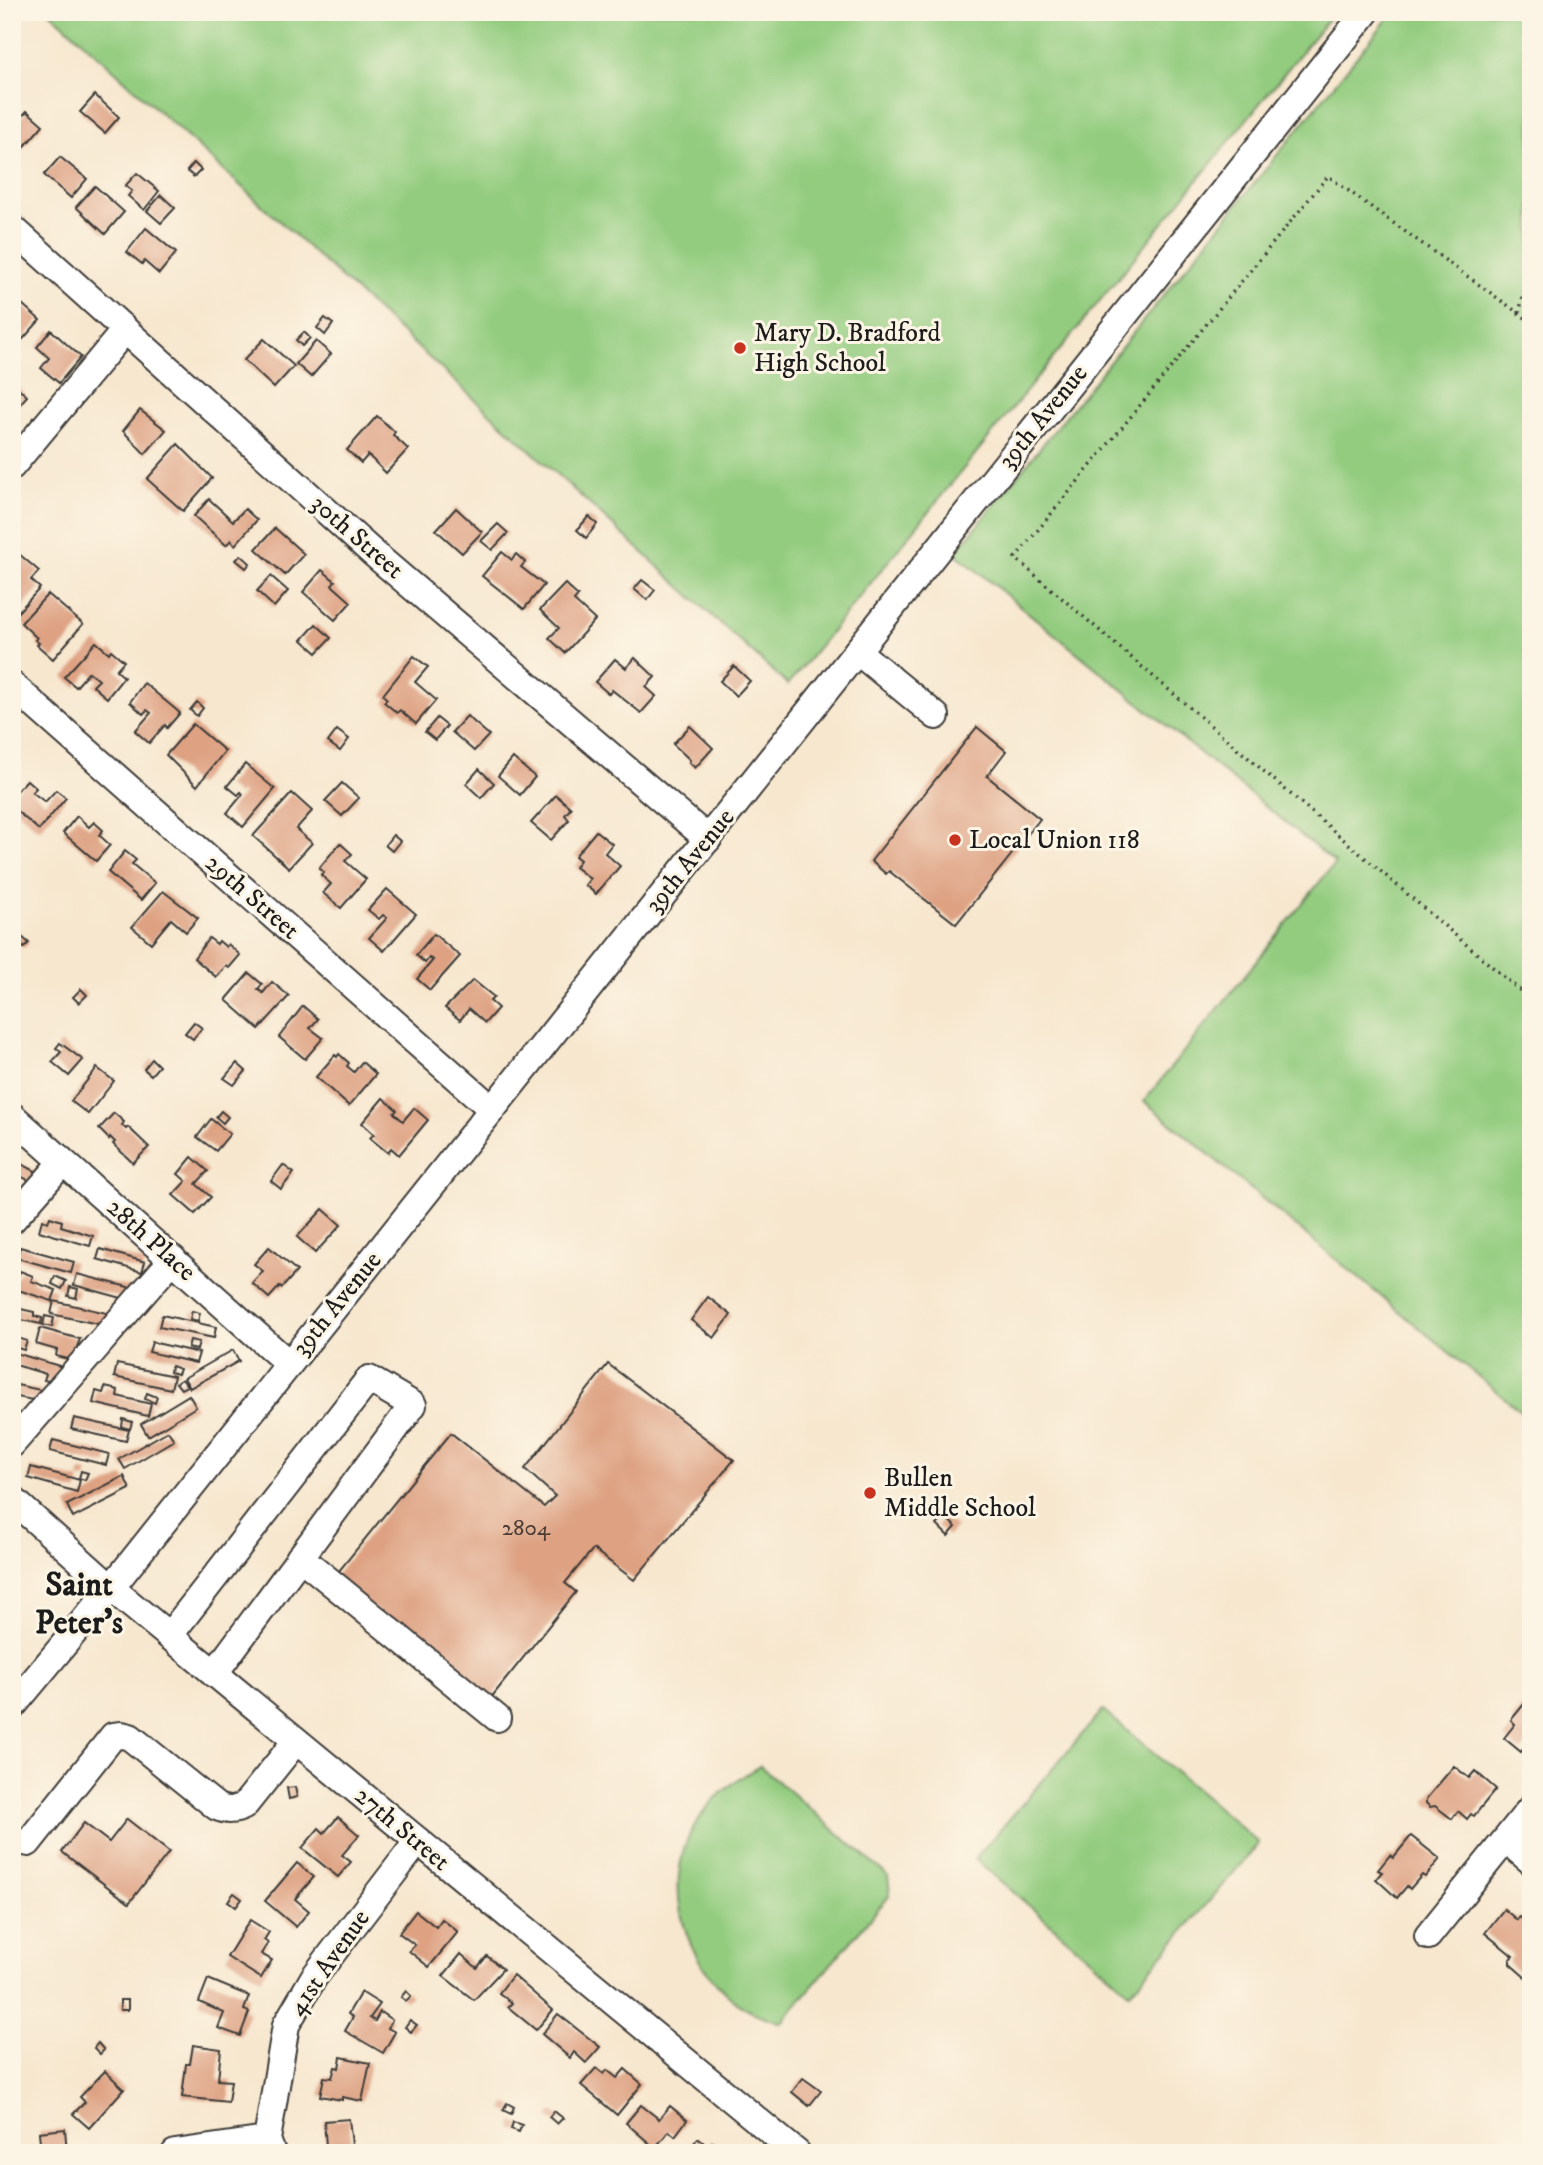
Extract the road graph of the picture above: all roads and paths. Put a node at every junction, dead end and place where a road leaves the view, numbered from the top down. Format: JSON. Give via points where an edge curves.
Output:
{"nodes":[{"id":1,"x":1366,"y":12,"type":"edge"},
{"id":2,"x":12,"y":228,"type":"edge"},
{"id":3,"x":1531,"y":265,"type":"edge"},
{"id":4,"x":1519,"y":313,"type":"junction"},
{"id":5,"x":1531,"y":320,"type":"edge"},
{"id":6,"x":125,"y":330,"type":"junction"},
{"id":7,"x":12,"y":466,"type":"edge"},
{"id":8,"x":857,"y":651,"type":"junction"},
{"id":9,"x":12,"y":685,"type":"edge"},
{"id":10,"x":936,"y":716,"type":"dead end"},
{"id":11,"x":708,"y":839,"type":"junction"},
{"id":12,"x":1531,"y":1000,"type":"edge"},
{"id":13,"x":492,"y":1110,"type":"junction"},
{"id":14,"x":12,"y":1116,"type":"edge"},
{"id":15,"x":63,"y":1162,"type":"junction"},
{"id":16,"x":12,"y":1220,"type":"edge"},
{"id":17,"x":173,"y":1259,"type":"junction"},
{"id":18,"x":289,"y":1364,"type":"junction"},
{"id":19,"x":12,"y":1444,"type":"edge"},
{"id":20,"x":12,"y":1499,"type":"edge"},
{"id":21,"x":300,"y":1557,"type":"junction"},
{"id":22,"x":111,"y":1588,"type":"junction"},
{"id":23,"x":169,"y":1636,"type":"junction"},
{"id":24,"x":214,"y":1674,"type":"junction"},
{"id":25,"x":12,"y":1707,"type":"edge"},
{"id":26,"x":497,"y":1718,"type":"dead end"},
{"id":27,"x":296,"y":1741,"type":"junction"},
{"id":28,"x":1531,"y":1808,"type":"edge"},
{"id":29,"x":1506,"y":1840,"type":"junction"},
{"id":30,"x":418,"y":1841,"type":"junction"},
{"id":31,"x":28,"y":1843,"type":"dead end"},
{"id":32,"x":1531,"y":1861,"type":"edge"},
{"id":33,"x":1428,"y":1936,"type":"dead end"},
{"id":34,"x":269,"y":2146,"type":"edge"},
{"id":35,"x":175,"y":2153,"type":"edge"},
{"id":36,"x":797,"y":2153,"type":"edge"}],
"edges":[{"from":1,"to":8,"type":"street","name":"39th Avenue"},
{"from":2,"to":6,"type":"street","name":"30th Street"},
{"from":3,"to":4,"type":"path"},
{"from":4,"to":5,"type":"path"},
{"from":4,"to":12,"type":"path","via":[[1328,176],[1015,558]]},
{"from":6,"to":7,"type":"street"},
{"from":6,"to":11,"type":"street","name":"30th Street","via":[[373,553]]},
{"from":8,"to":10,"type":"street"},
{"from":8,"to":11,"type":"street","name":"39th Avenue"},
{"from":9,"to":13,"type":"street","name":"29th Street"},
{"from":11,"to":13,"type":"street","name":"39th Avenue"},
{"from":13,"to":18,"type":"street","name":"39th Avenue"},
{"from":14,"to":15,"type":"street","name":"28th Place"},
{"from":15,"to":16,"type":"street"},
{"from":15,"to":17,"type":"street","name":"28th Place"},
{"from":17,"to":18,"type":"street","name":"28th Place"},
{"from":17,"to":19,"type":"street"},
{"from":18,"to":22,"type":"street","name":"39th Avenue"},
{"from":20,"to":22,"type":"street","name":"27th Street"},
{"from":21,"to":23,"type":"street","via":[[413,1405],[369,1379]]},
{"from":21,"to":24,"type":"street"},
{"from":21,"to":26,"type":"street"},
{"from":22,"to":23,"type":"street","name":"27th Street"},
{"from":22,"to":25,"type":"street","name":"39th Avenue"},
{"from":23,"to":24,"type":"street","name":"27th Street"},
{"from":24,"to":27,"type":"street","name":"27th Street"},
{"from":27,"to":30,"type":"street","name":"27th Street"},
{"from":27,"to":31,"type":"street","via":[[244,1806],[225,1811],[130,1738],[113,1736]]},
{"from":28,"to":29,"type":"street"},
{"from":29,"to":32,"type":"street"},
{"from":29,"to":33,"type":"street"},
{"from":30,"to":34,"type":"street","name":"41st Avenue","via":[[314,1977],[286,2025]]},
{"from":30,"to":36,"type":"street","name":"27th Street"},
{"from":34,"to":35,"type":"street"}]}
